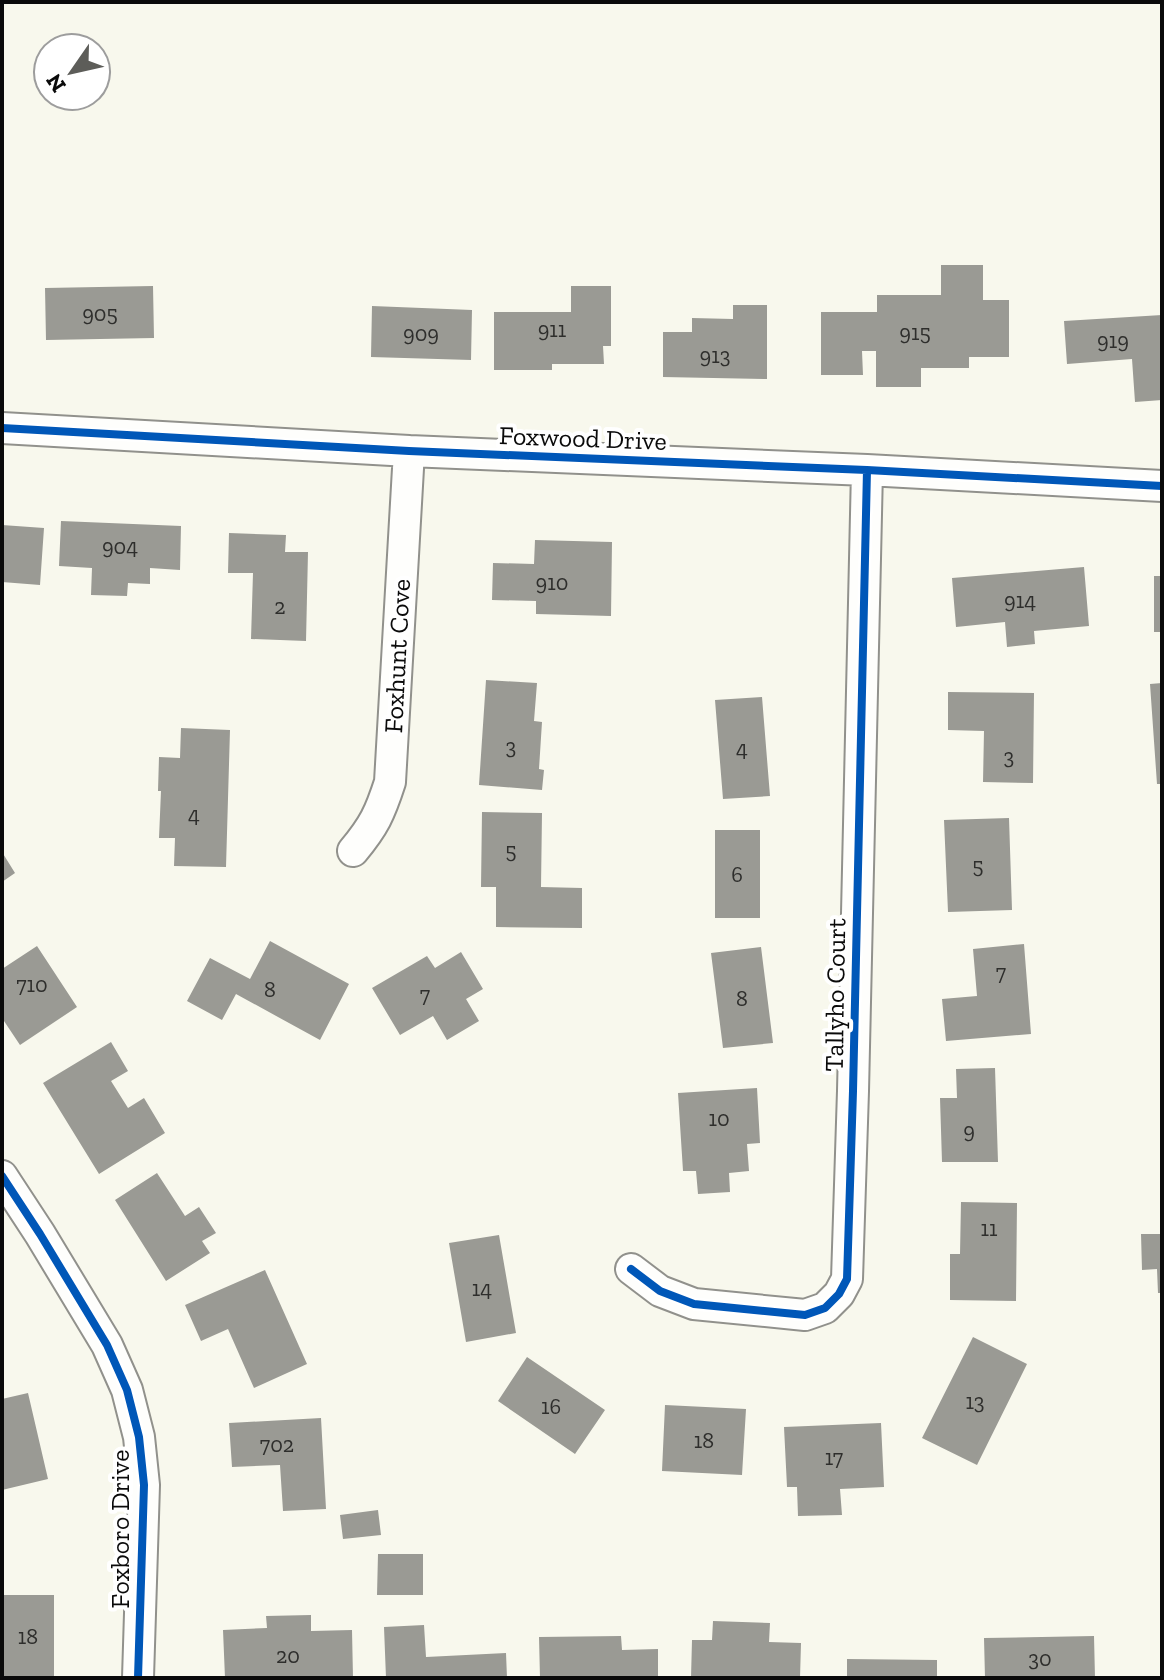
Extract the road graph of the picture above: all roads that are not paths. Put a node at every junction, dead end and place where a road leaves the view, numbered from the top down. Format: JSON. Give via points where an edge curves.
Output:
{"nodes":[{"id":1,"x":2,"y":428,"type":"edge"},
{"id":2,"x":409,"y":451,"type":"junction"},
{"id":3,"x":867,"y":470,"type":"junction"},
{"id":4,"x":1162,"y":486,"type":"edge"},
{"id":5,"x":353,"y":851,"type":"dead end"},
{"id":6,"x":2,"y":1176,"type":"edge"},
{"id":7,"x":631,"y":1269,"type":"dead end"},
{"id":8,"x":138,"y":1678,"type":"edge"}],
"edges":[{"from":1,"to":2,"type":"street","name":"Foxwood Drive"},
{"from":2,"to":3,"type":"street","name":"Foxwood Drive"},
{"from":2,"to":5,"type":"street","name":"Foxhunt Cove","via":[[390,782],[379,814]]},
{"from":3,"to":4,"type":"street","name":"Foxwood Drive"},
{"from":3,"to":7,"type":"street","name":"Tallyho Court","via":[[847,1279],[825,1308],[805,1315],[694,1304],[660,1291]]},
{"from":6,"to":8,"type":"street","name":"Foxboro Drive","via":[[107,1345],[127,1390],[144,1485]]}]}
